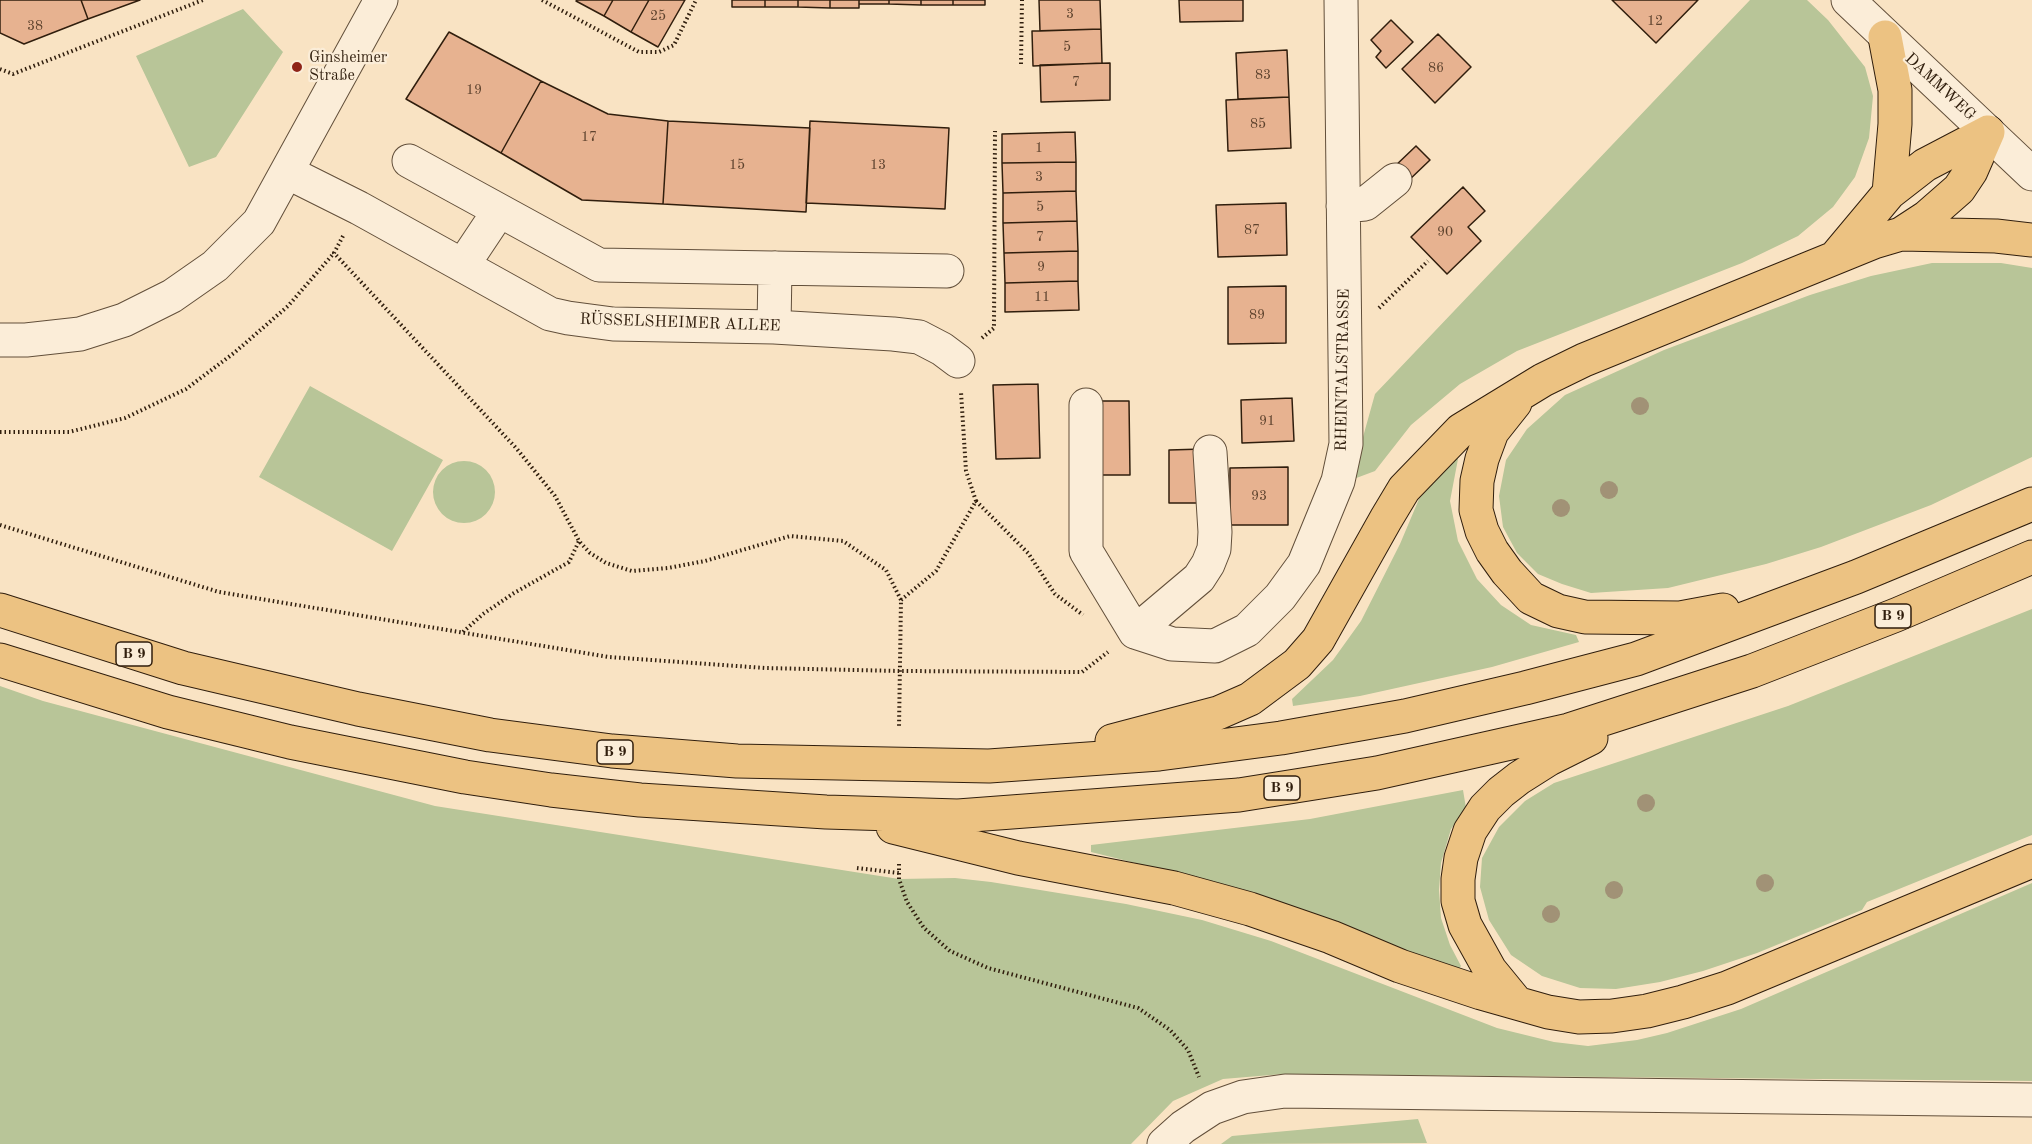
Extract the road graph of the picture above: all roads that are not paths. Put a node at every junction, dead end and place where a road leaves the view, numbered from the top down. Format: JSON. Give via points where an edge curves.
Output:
{"nodes":[{"id":1,"x":381,"y":0,"type":"edge"},
{"id":2,"x":1341,"y":0,"type":"edge"},
{"id":3,"x":1848,"y":0,"type":"edge"},
{"id":4,"x":1886,"y":37,"type":"junction"},
{"id":5,"x":1988,"y":132,"type":"junction"},
{"id":6,"x":410,"y":161,"type":"dead end"},
{"id":7,"x":287,"y":172,"type":"junction"},
{"id":8,"x":2032,"y":174,"type":"edge"},
{"id":9,"x":1395,"y":180,"type":"dead end"},
{"id":10,"x":1889,"y":193,"type":"junction"},
{"id":11,"x":1343,"y":207,"type":"junction"},
{"id":12,"x":499,"y":211,"type":"junction"},
{"id":13,"x":1901,"y":234,"type":"junction"},
{"id":14,"x":2032,"y":240,"type":"edge"},
{"id":15,"x":1836,"y":257,"type":"junction"},
{"id":16,"x":463,"y":265,"type":"junction"},
{"id":17,"x":775,"y":267,"type":"junction"},
{"id":18,"x":947,"y":271,"type":"dead end"},
{"id":19,"x":774,"y":327,"type":"junction"},
{"id":20,"x":0,"y":340,"type":"edge"},
{"id":21,"x":958,"y":361,"type":"road end"},
{"id":22,"x":1524,"y":393,"type":"junction"},
{"id":23,"x":1086,"y":405,"type":"dead end"},
{"id":24,"x":1210,"y":452,"type":"dead end"},
{"id":25,"x":2032,"y":504,"type":"edge"},
{"id":26,"x":2032,"y":557,"type":"edge"},
{"id":27,"x":1816,"y":592,"type":"junction"},
{"id":28,"x":0,"y":610,"type":"edge"},
{"id":29,"x":1135,"y":632,"type":"junction"},
{"id":30,"x":0,"y":660,"type":"edge"},
{"id":31,"x":1714,"y":684,"type":"junction"},
{"id":32,"x":989,"y":766,"type":"junction"},
{"id":33,"x":840,"y":812,"type":"junction"},
{"id":34,"x":2032,"y":861,"type":"edge"},
{"id":35,"x":1517,"y":1003,"type":"junction"},
{"id":36,"x":2032,"y":1101,"type":"edge"},
{"id":37,"x":1164,"y":1144,"type":"edge"}],
"edges":[{"from":1,"to":7,"type":"street"},
{"from":2,"to":11,"type":"street","name":"RHEINTALSTRASSE"},
{"from":3,"to":4,"type":"street","name":"DAMMWEG"},
{"from":4,"to":5,"type":"street","name":"DAMMWEG"},
{"from":4,"to":10,"type":"highway","via":[[1895,90]]},
{"from":5,"to":8,"type":"street","name":"DAMMWEG"},
{"from":5,"to":10,"type":"highway","via":[[1925,165]]},
{"from":5,"to":13,"type":"highway","via":[[1959,189],[1928,217]]},
{"from":6,"to":12,"type":"street"},
{"from":7,"to":16,"type":"street","name":"RÜSSELSHEIMER ALLEE"},
{"from":7,"to":20,"type":"street","via":[[259,222],[215,266],[172,297],[124,320],[80,334]]},
{"from":9,"to":11,"type":"street","via":[[1365,204]]},
{"from":10,"to":15,"type":"highway"},
{"from":11,"to":29,"type":"street","name":"RHEINTALSTRASSE","via":[[1346,444],[1338,481],[1304,564],[1281,597],[1247,630],[1215,646],[1172,644]]},
{"from":12,"to":16,"type":"street"},
{"from":12,"to":17,"type":"street","via":[[599,265]]},
{"from":13,"to":14,"type":"highway"},
{"from":13,"to":15,"type":"highway"},
{"from":15,"to":22,"type":"highway","via":[[1584,360]]},
{"from":16,"to":19,"type":"street","name":"RÜSSELSHEIMER ALLEE","via":[[550,314],[568,318],[613,324]]},
{"from":17,"to":18,"type":"street"},
{"from":17,"to":19,"type":"street"},
{"from":19,"to":21,"type":"street","name":"RÜSSELSHEIMER ALLEE","via":[[919,338]]},
{"from":22,"to":27,"type":"highway","via":[[1492,432],[1477,481],[1476,510],[1492,551],[1531,598],[1558,611],[1586,617],[1680,618]]},
{"from":22,"to":32,"type":"highway","via":[[1461,430],[1404,489],[1318,640],[1272,684],[1218,713],[1097,745]]},
{"from":23,"to":29,"type":"street","via":[[1086,551]]},
{"from":24,"to":29,"type":"street","via":[[1215,532],[1208,564],[1199,579]]},
{"from":25,"to":27,"type":"highway","number":"B 9"},
{"from":26,"to":31,"type":"highway","number":"B 9","via":[[1896,615]]},
{"from":27,"to":32,"type":"highway","number":"B 9","via":[[1636,659],[1405,716],[1159,754]]},
{"from":28,"to":32,"type":"highway","number":"B 9","via":[[183,668],[490,735],[612,751],[737,761]]},
{"from":30,"to":33,"type":"highway","number":"B 9","via":[[179,714],[290,742],[465,777],[640,800]]},
{"from":31,"to":33,"type":"highway","number":"B 9","via":[[1569,730],[1377,773],[1239,795],[958,816]]},
{"from":31,"to":35,"type":"highway","via":[[1549,759],[1501,792],[1470,831],[1461,858],[1458,901],[1465,925],[1490,970]]},
{"from":33,"to":35,"type":"highway","via":[[1018,858],[1174,888],[1239,906],[1331,937],[1400,966]]},
{"from":34,"to":35,"type":"highway","via":[[1683,1002],[1647,1011],[1579,1017]]},
{"from":36,"to":37,"type":"street","via":[[1285,1091],[1243,1096],[1212,1108]]}]}
